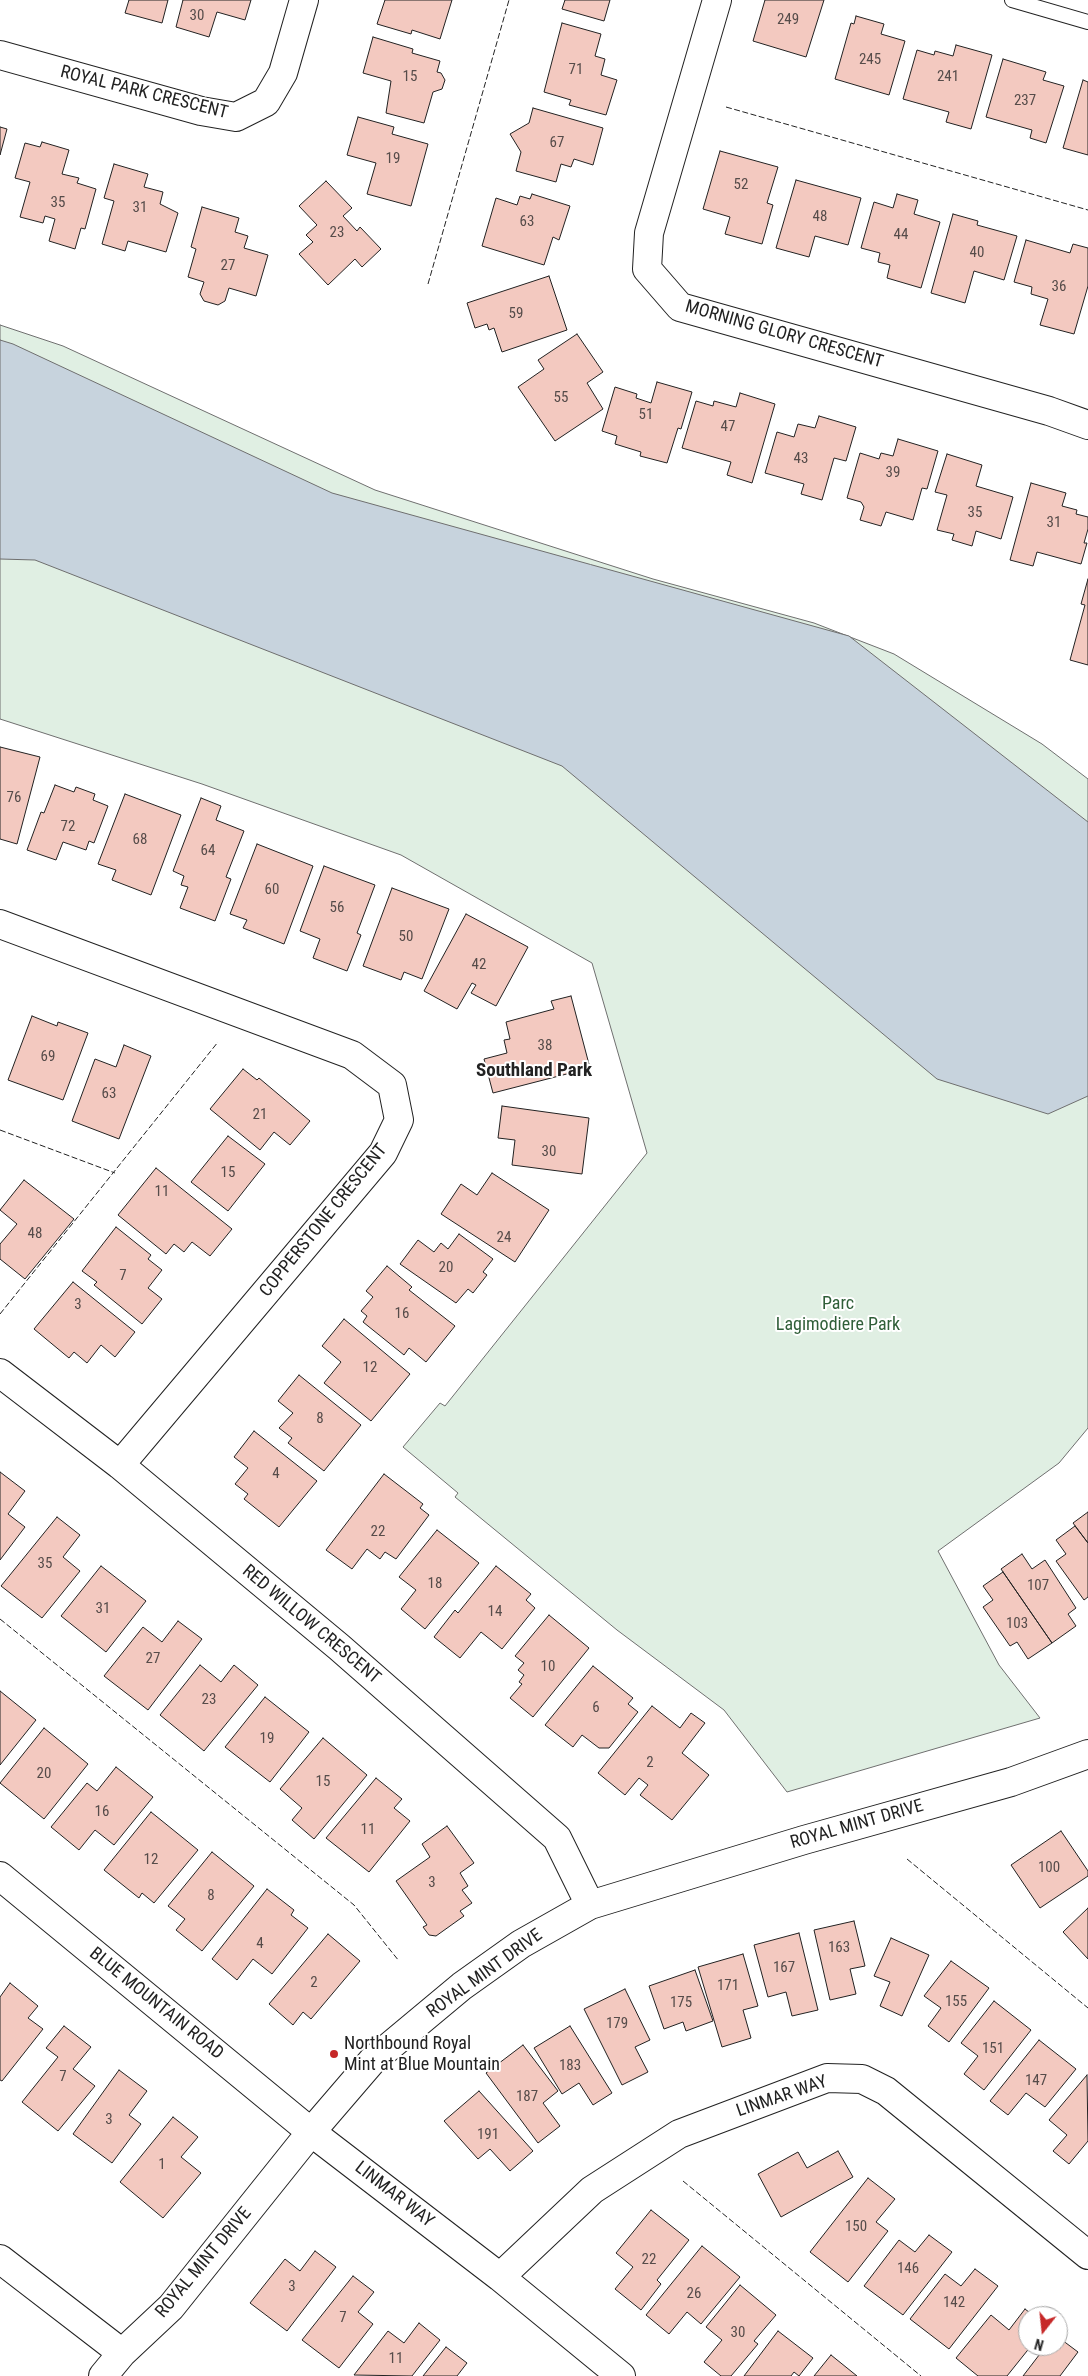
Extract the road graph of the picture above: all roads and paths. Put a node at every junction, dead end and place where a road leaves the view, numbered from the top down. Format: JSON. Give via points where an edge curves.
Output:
{"nodes":[{"id":1,"x":304,"y":0,"type":"edge"},
{"id":2,"x":717,"y":0,"type":"edge"},
{"id":3,"x":1012,"y":0,"type":"edge"},
{"id":4,"x":1088,"y":22,"type":"edge"},
{"id":5,"x":0,"y":55,"type":"edge"},
{"id":6,"x":1088,"y":425,"type":"edge"},
{"id":7,"x":0,"y":924,"type":"edge"},
{"id":8,"x":0,"y":1373,"type":"edge"},
{"id":9,"x":120,"y":1465,"type":"junction"},
{"id":10,"x":1088,"y":1754,"type":"edge"},
{"id":11,"x":0,"y":1876,"type":"edge"},
{"id":12,"x":590,"y":1905,"type":"junction"},
{"id":13,"x":311,"y":2132,"type":"junction"},
{"id":14,"x":1088,"y":2255,"type":"edge"},
{"id":15,"x":0,"y":2259,"type":"edge"},
{"id":16,"x":500,"y":2277,"type":"junction"},
{"id":17,"x":122,"y":2353,"type":"junction"},
{"id":18,"x":104,"y":2376,"type":"edge"},
{"id":19,"x":621,"y":2376,"type":"edge"}],
"edges":[{"from":1,"to":5,"type":"street","name":"ROYAL PARK CRESCENT","via":[[283,72],[266,102],[236,117],[201,111]]},
{"from":2,"to":6,"type":"street","name":"MORNING GLORY CRESCENT","via":[[649,233],[647,269],[680,307],[1040,408]]},
{"from":3,"to":4,"type":"lane"},
{"from":7,"to":9,"type":"street","name":"COPPERSTONE CRESCENT","via":[[352,1055],[392,1084],[399,1120],[383,1153]]},
{"from":8,"to":9,"type":"street","name":"RED WILLOW CRESCENT"},
{"from":9,"to":12,"type":"street","name":"RED WILLOW CRESCENT","via":[[339,1647],[557,1838]]},
{"from":10,"to":12,"type":"street","name":"ROYAL MINT DRIVE","via":[[1011,1782]]},
{"from":11,"to":13,"type":"street","name":"BLUE MOUNTAIN ROAD"},
{"from":12,"to":13,"type":"street","name":"ROYAL MINT DRIVE","via":[[521,1944],[462,1986],[372,2061]]},
{"from":13,"to":16,"type":"street","name":"LINMAR WAY"},
{"from":13,"to":17,"type":"street","name":"ROYAL MINT DRIVE","via":[[171,2307]]},
{"from":14,"to":16,"type":"street","name":"LINMAR WAY","via":[[886,2091],[862,2079],[827,2078],[678,2134],[592,2190]]},
{"from":15,"to":17,"type":"street"},
{"from":16,"to":19,"type":"street","name":"LINMAR WAY"},
{"from":17,"to":18,"type":"street","name":"ROYAL MINT DRIVE"}]}
